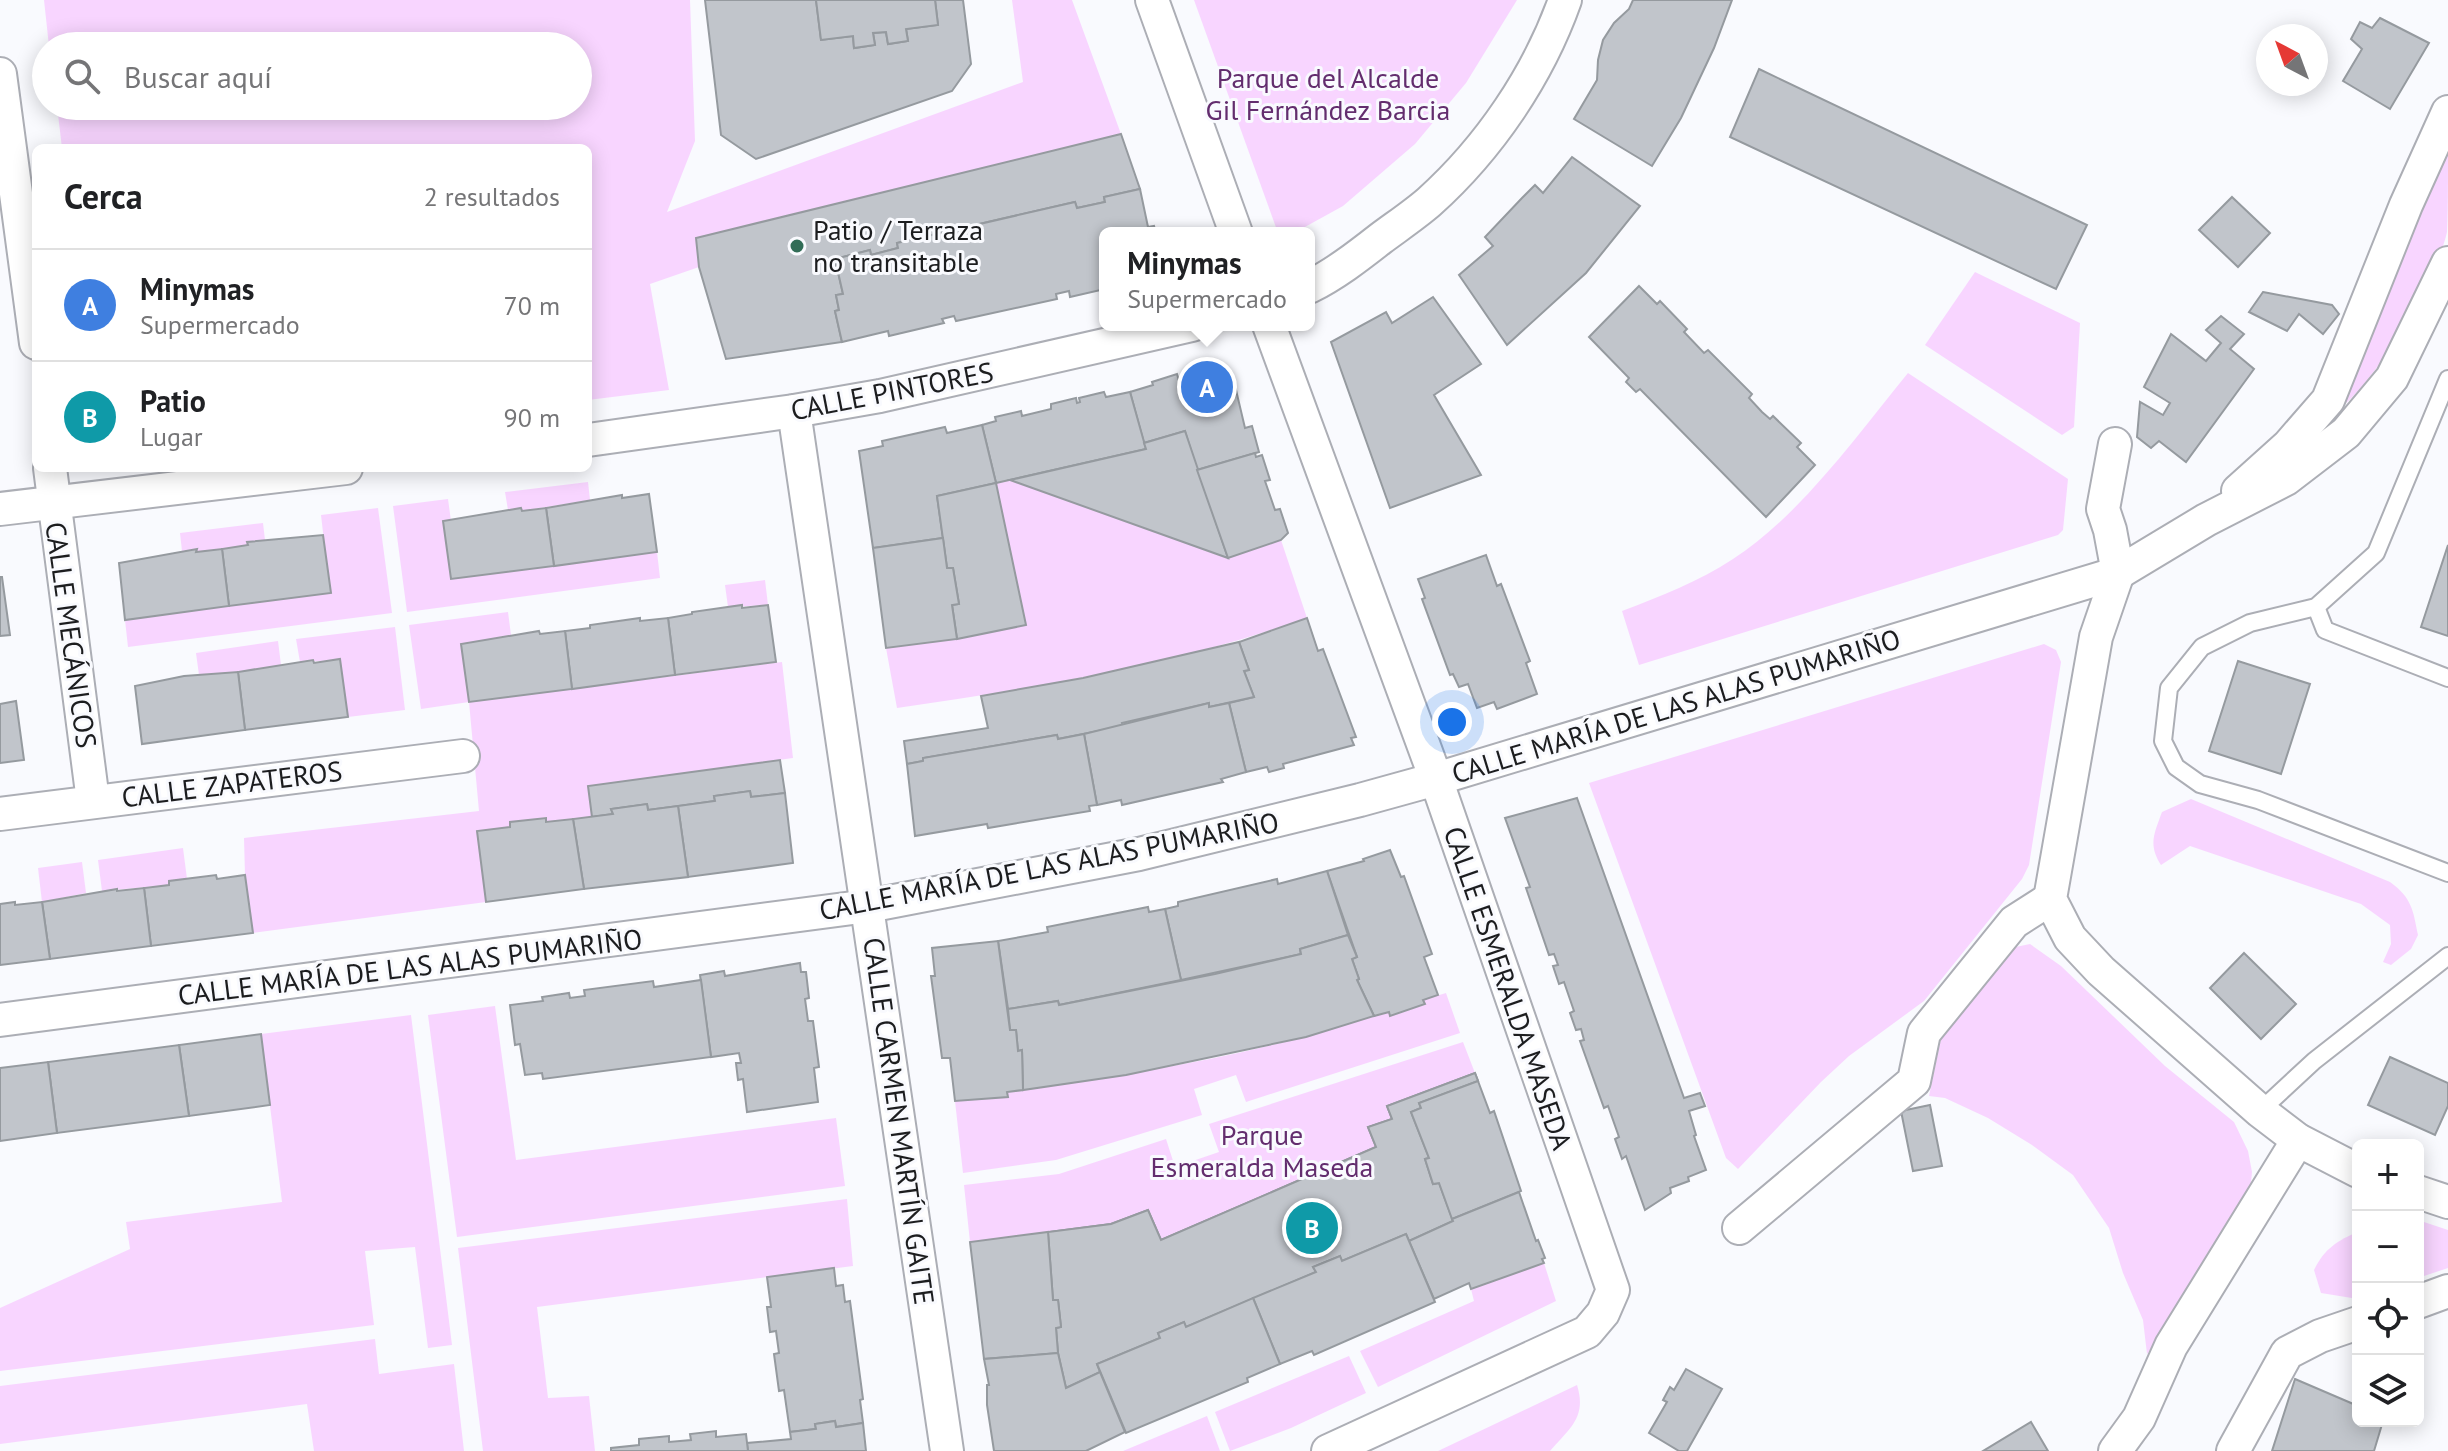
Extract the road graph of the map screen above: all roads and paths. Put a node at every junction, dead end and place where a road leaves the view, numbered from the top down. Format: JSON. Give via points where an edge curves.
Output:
{"nodes":[{"id":1,"x":1152,"y":0,"type":"edge"},
{"id":2,"x":1565,"y":0,"type":"edge"},
{"id":3,"x":0,"y":74,"type":"edge"},
{"id":4,"x":2448,"y":112,"type":"edge"},
{"id":5,"x":1234,"y":227,"type":"edge"},
{"id":6,"x":2448,"y":263,"type":"edge"},
{"id":7,"x":1315,"y":284,"type":"edge"},
{"id":8,"x":32,"y":313,"type":"edge"},
{"id":9,"x":1166,"y":331,"type":"edge"},
{"id":10,"x":1271,"y":331,"type":"edge"},
{"id":11,"x":2448,"y":379,"type":"edge"},
{"id":12,"x":794,"y":411,"type":"junction"},
{"id":13,"x":592,"y":439,"type":"edge"},
{"id":14,"x":2115,"y":444,"type":"dead end"},
{"id":15,"x":50,"y":472,"type":"edge"},
{"id":16,"x":312,"y":472,"type":"edge"},
{"id":17,"x":54,"y":502,"type":"junction"},
{"id":18,"x":0,"y":509,"type":"edge"},
{"id":19,"x":2206,"y":520,"type":"junction"},
{"id":20,"x":2118,"y":573,"type":"junction"},
{"id":21,"x":2316,"y":607,"type":"junction"},
{"id":22,"x":2448,"y":678,"type":"edge"},
{"id":23,"x":463,"y":756,"type":"dead end"},
{"id":24,"x":1436,"y":779,"type":"junction"},
{"id":25,"x":93,"y":801,"type":"junction"},
{"id":26,"x":0,"y":814,"type":"edge"},
{"id":27,"x":2448,"y":873,"type":"edge"},
{"id":28,"x":2050,"y":899,"type":"junction"},
{"id":29,"x":868,"y":906,"type":"junction"},
{"id":30,"x":2448,"y":956,"type":"edge"},
{"id":31,"x":0,"y":1020,"type":"edge"},
{"id":32,"x":2260,"y":1111,"type":"junction"},
{"id":33,"x":2298,"y":1140,"type":"junction"},
{"id":34,"x":2352,"y":1168,"type":"edge"},
{"id":35,"x":2424,"y":1194,"type":"edge"},
{"id":36,"x":2448,"y":1202,"type":"edge"},
{"id":37,"x":1739,"y":1228,"type":"dead end"},
{"id":38,"x":2448,"y":1291,"type":"edge"},
{"id":39,"x":2424,"y":1300,"type":"edge"},
{"id":40,"x":2352,"y":1325,"type":"edge"},
{"id":41,"x":947,"y":1451,"type":"edge"},
{"id":42,"x":1328,"y":1451,"type":"edge"},
{"id":43,"x":2115,"y":1451,"type":"edge"},
{"id":44,"x":2233,"y":1451,"type":"edge"}],
"edges":[{"from":1,"to":5,"type":"street"},
{"from":2,"to":7,"type":"street","via":[[1518,96],[1489,139],[1429,202]]},
{"from":3,"to":8,"type":"street"},
{"from":4,"to":19,"type":"street","via":[[2328,400],[2288,446]]},
{"from":6,"to":19,"type":"street","via":[[2392,378],[2346,433],[2286,479]]},
{"from":9,"to":12,"type":"street","name":"CALLE PINTORES"},
{"from":10,"to":24,"type":"street","name":"CALLE ESMERALDA MASEDA"},
{"from":11,"to":21,"type":"lane","via":[[2376,553]]},
{"from":12,"to":13,"type":"street","name":"CALLE PINTORES"},
{"from":12,"to":29,"type":"street","name":"CALLE CARMEN MARTÍN GAITE"},
{"from":14,"to":20,"type":"street","via":[[2103,509]]},
{"from":15,"to":17,"type":"street","name":"CALLE MECÁNICOS"},
{"from":16,"to":17,"type":"street"},
{"from":17,"to":18,"type":"street"},
{"from":17,"to":25,"type":"street","name":"CALLE MECÁNICOS"},
{"from":19,"to":20,"type":"street","name":"CALLE MARÍA DE LAS ALAS PUMARIÑO"},
{"from":20,"to":24,"type":"street","name":"CALLE MARÍA DE LAS ALAS PUMARIÑO"},
{"from":20,"to":28,"type":"street","via":[[2096,637]]},
{"from":21,"to":22,"type":"lane","via":[[2325,630]]},
{"from":21,"to":27,"type":"lane","via":[[2250,623],[2202,647],[2169,688],[2163,741],[2176,767],[2200,784],[2258,800]]},
{"from":23,"to":25,"type":"street","name":"CALLE ZAPATEROS"},
{"from":24,"to":29,"type":"street","name":"CALLE MARÍA DE LAS ALAS PUMARIÑO","via":[[1139,854]]},
{"from":24,"to":42,"type":"street","name":"CALLE ESMERALDA MASEDA","via":[[1613,1290],[1587,1332]]},
{"from":25,"to":26,"type":"street","name":"CALLE ZAPATEROS"},
{"from":28,"to":32,"type":"street","via":[[2070,938],[2101,971]]},
{"from":28,"to":37,"type":"street","via":[[2014,922],[1924,1033],[1914,1081]]},
{"from":29,"to":31,"type":"street","name":"CALLE MARÍA DE LAS ALAS PUMARIÑO"},
{"from":29,"to":41,"type":"street","name":"CALLE CARMEN MARTÍN GAITE"},
{"from":30,"to":32,"type":"lane","via":[[2314,1061]]},
{"from":32,"to":33,"type":"street"},
{"from":33,"to":34,"type":"street"},
{"from":33,"to":43,"type":"street","via":[[2171,1346],[2139,1418]]},
{"from":35,"to":36,"type":"street"},
{"from":38,"to":39,"type":"street"},
{"from":40,"to":44,"type":"street","via":[[2287,1353]]}]}
